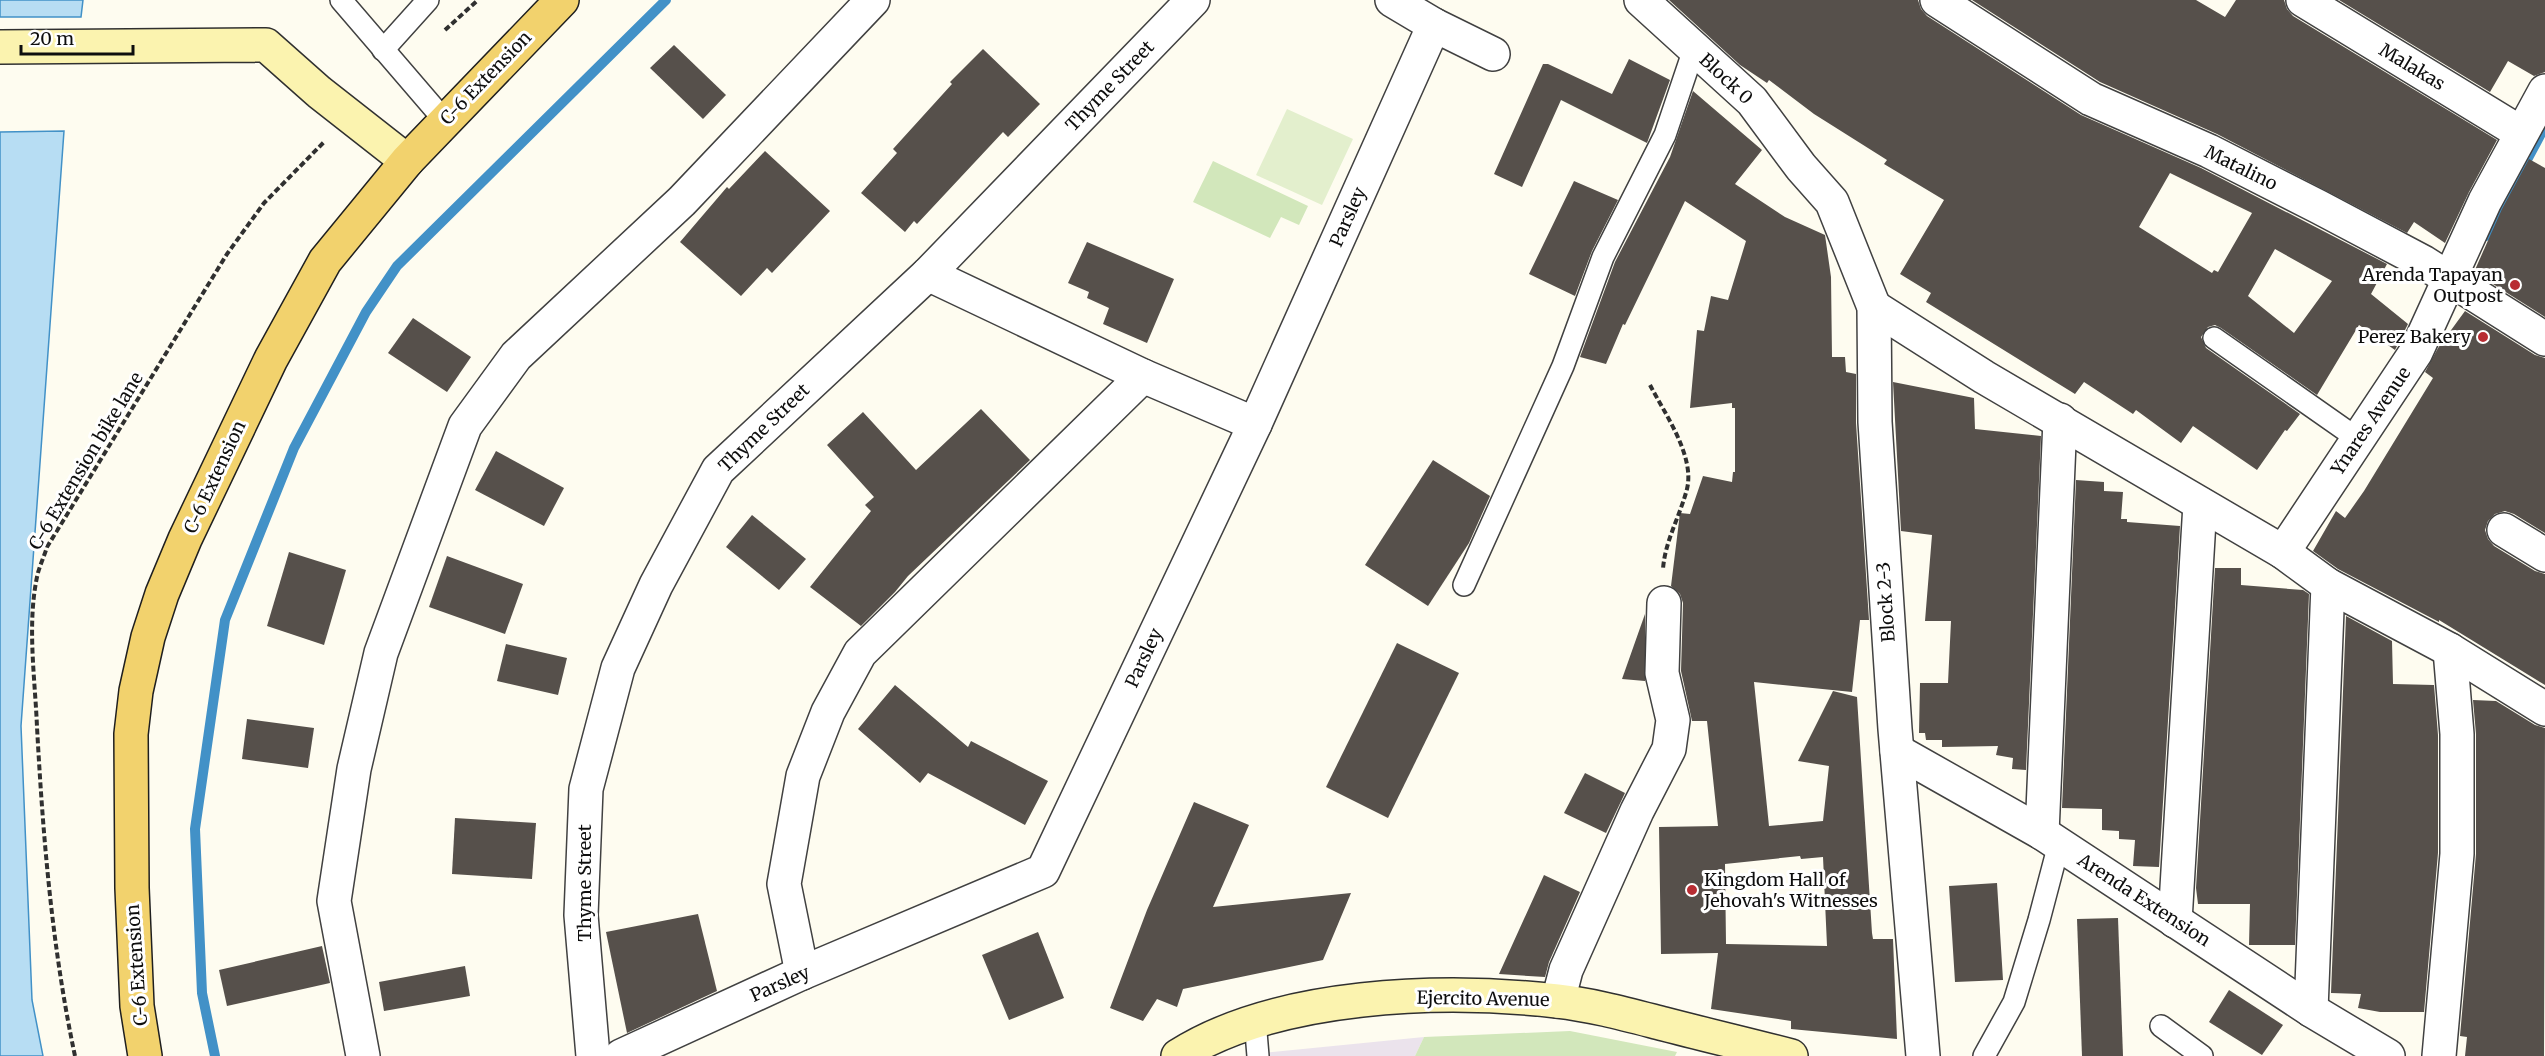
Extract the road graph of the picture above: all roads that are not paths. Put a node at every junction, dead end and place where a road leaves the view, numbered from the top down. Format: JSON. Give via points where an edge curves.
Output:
{"nodes":[{"id":1,"x":341,"y":0,"type":"edge"},
{"id":2,"x":428,"y":0,"type":"edge"},
{"id":3,"x":562,"y":0,"type":"edge"},
{"id":4,"x":873,"y":0,"type":"edge"},
{"id":5,"x":1193,"y":0,"type":"edge"},
{"id":6,"x":1392,"y":0,"type":"edge"},
{"id":7,"x":1641,"y":0,"type":"edge"},
{"id":8,"x":1937,"y":0,"type":"edge"},
{"id":9,"x":2303,"y":0,"type":"edge"},
{"id":10,"x":1434,"y":25,"type":"junction"},
{"id":11,"x":0,"y":47,"type":"edge"},
{"id":12,"x":1694,"y":49,"type":"junction"},
{"id":13,"x":383,"y":50,"type":"junction"},
{"id":14,"x":1493,"y":54,"type":"dead end"},
{"id":15,"x":2535,"y":117,"type":"edge"},
{"id":16,"x":445,"y":121,"type":"junction"},
{"id":17,"x":407,"y":161,"type":"junction"},
{"id":18,"x":1801,"y":167,"type":"joint"},
{"id":19,"x":928,"y":274,"type":"junction"},
{"id":20,"x":2449,"y":279,"type":"junction"},
{"id":21,"x":1874,"y":307,"type":"junction"},
{"id":22,"x":2214,"y":338,"type":"dead end"},
{"id":23,"x":2545,"y":339,"type":"edge"},
{"id":24,"x":1143,"y":376,"type":"junction"},
{"id":25,"x":2060,"y":420,"type":"junction"},
{"id":26,"x":1256,"y":424,"type":"junction"},
{"id":27,"x":2358,"y":439,"type":"junction"},
{"id":28,"x":2200,"y":504,"type":"junction"},
{"id":29,"x":2504,"y":530,"type":"dead end"},
{"id":30,"x":2283,"y":552,"type":"junction"},
{"id":31,"x":2545,"y":555,"type":"edge"},
{"id":32,"x":1464,"y":585,"type":"dead end"},
{"id":33,"x":2328,"y":585,"type":"junction"},
{"id":34,"x":1664,"y":603,"type":"road end"},
{"id":35,"x":2450,"y":650,"type":"junction"},
{"id":36,"x":2545,"y":709,"type":"edge"},
{"id":37,"x":1897,"y":751,"type":"junction"},
{"id":38,"x":2050,"y":839,"type":"junction"},
{"id":39,"x":2175,"y":921,"type":"junction"},
{"id":40,"x":802,"y":973,"type":"junction"},
{"id":41,"x":1558,"y":1001,"type":"junction"},
{"id":42,"x":2311,"y":1010,"type":"junction"},
{"id":43,"x":1255,"y":1020,"type":"junction"},
{"id":44,"x":2161,"y":1026,"type":"dead end"},
{"id":45,"x":145,"y":1056,"type":"edge"},
{"id":46,"x":363,"y":1056,"type":"edge"},
{"id":47,"x":593,"y":1056,"type":"edge"},
{"id":48,"x":621,"y":1056,"type":"edge"},
{"id":49,"x":1178,"y":1056,"type":"edge"},
{"id":50,"x":1258,"y":1056,"type":"edge"},
{"id":51,"x":1791,"y":1056,"type":"edge"},
{"id":52,"x":1923,"y":1056,"type":"edge"},
{"id":53,"x":1984,"y":1056,"type":"edge"},
{"id":54,"x":2202,"y":1056,"type":"edge"},
{"id":55,"x":2388,"y":1056,"type":"edge"},
{"id":56,"x":2439,"y":1056,"type":"edge"}],
"edges":[{"from":1,"to":13,"type":"lane"},
{"from":2,"to":13,"type":"lane"},
{"from":3,"to":16,"type":"main road","name":"C-6 Extension"},
{"from":4,"to":46,"type":"street","via":[[682,201],[516,356],[465,426],[381,653],[354,769],[334,901]]},
{"from":5,"to":19,"type":"street","name":"Thyme Street"},
{"from":6,"to":10,"type":"street"},
{"from":7,"to":12,"type":"street","name":"Block 0"},
{"from":8,"to":20,"type":"street","name":"Matalino","via":[[2091,99],[2219,156]]},
{"from":9,"to":15,"type":"street","name":"Malakas"},
{"from":10,"to":14,"type":"street"},
{"from":10,"to":26,"type":"street","name":"Parsley"},
{"from":11,"to":17,"type":"main road","via":[[266,45]]},
{"from":12,"to":18,"type":"street","name":"Block 0","via":[[1752,101]]},
{"from":12,"to":32,"type":"lane","via":[[1665,135],[1603,257],[1563,366]]},
{"from":13,"to":16,"type":"lane"},
{"from":15,"to":20,"type":"street","name":"Ynares Avenue"},
{"from":16,"to":17,"type":"main road","name":"C-6 Extension"},
{"from":17,"to":45,"type":"main road","name":"C-6 Extension","via":[[325,261],[271,358],[185,539],[148,637],[131,734],[135,971]]},
{"from":18,"to":21,"type":"street","name":"Block 2-3","via":[[1832,202]]},
{"from":19,"to":24,"type":"street"},
{"from":19,"to":47,"type":"street","name":"Thyme Street","via":[[717,470],[656,585],[618,668],[586,789],[581,915]]},
{"from":20,"to":23,"type":"street","name":"Matalino"},
{"from":20,"to":27,"type":"street","name":"Ynares Avenue","via":[[2416,352]]},
{"from":21,"to":25,"type":"street"},
{"from":21,"to":37,"type":"street","name":"Block 2-3","via":[[1875,422]]},
{"from":22,"to":27,"type":"lane"},
{"from":24,"to":26,"type":"street"},
{"from":24,"to":40,"type":"street","via":[[860,652],[828,712],[803,776],[784,884]]},
{"from":25,"to":28,"type":"street"},
{"from":25,"to":38,"type":"street"},
{"from":26,"to":40,"type":"street","name":"Parsley","via":[[1043,871]]},
{"from":27,"to":30,"type":"street","name":"Ynares Avenue"},
{"from":28,"to":30,"type":"street"},
{"from":28,"to":39,"type":"street"},
{"from":29,"to":31,"type":"street"},
{"from":30,"to":33,"type":"street"},
{"from":33,"to":35,"type":"street"},
{"from":33,"to":42,"type":"street"},
{"from":34,"to":41,"type":"street","via":[[1662,673],[1673,720],[1669,749],[1570,959]]},
{"from":35,"to":36,"type":"street"},
{"from":35,"to":56,"type":"street","via":[[2457,734],[2457,854]]},
{"from":37,"to":38,"type":"street","name":"Arenda Extension"},
{"from":37,"to":52,"type":"street","name":"Block 2-3"},
{"from":38,"to":39,"type":"street","name":"Arenda Extension"},
{"from":38,"to":53,"type":"lane","via":[[2039,920],[2014,1002]]},
{"from":39,"to":42,"type":"street","name":"Arenda Extension"},
{"from":40,"to":48,"type":"street","name":"Parsley"},
{"from":41,"to":43,"type":"main road","name":"Ejercito Avenue","via":[[1467,995],[1351,1000]]},
{"from":41,"to":51,"type":"main road","name":"Ejercito Avenue"},
{"from":42,"to":55,"type":"street","name":"Arenda Extension"},
{"from":43,"to":49,"type":"main road","name":"Ejercito Avenue"},
{"from":43,"to":50,"type":"lane"},
{"from":44,"to":54,"type":"lane"}]}
